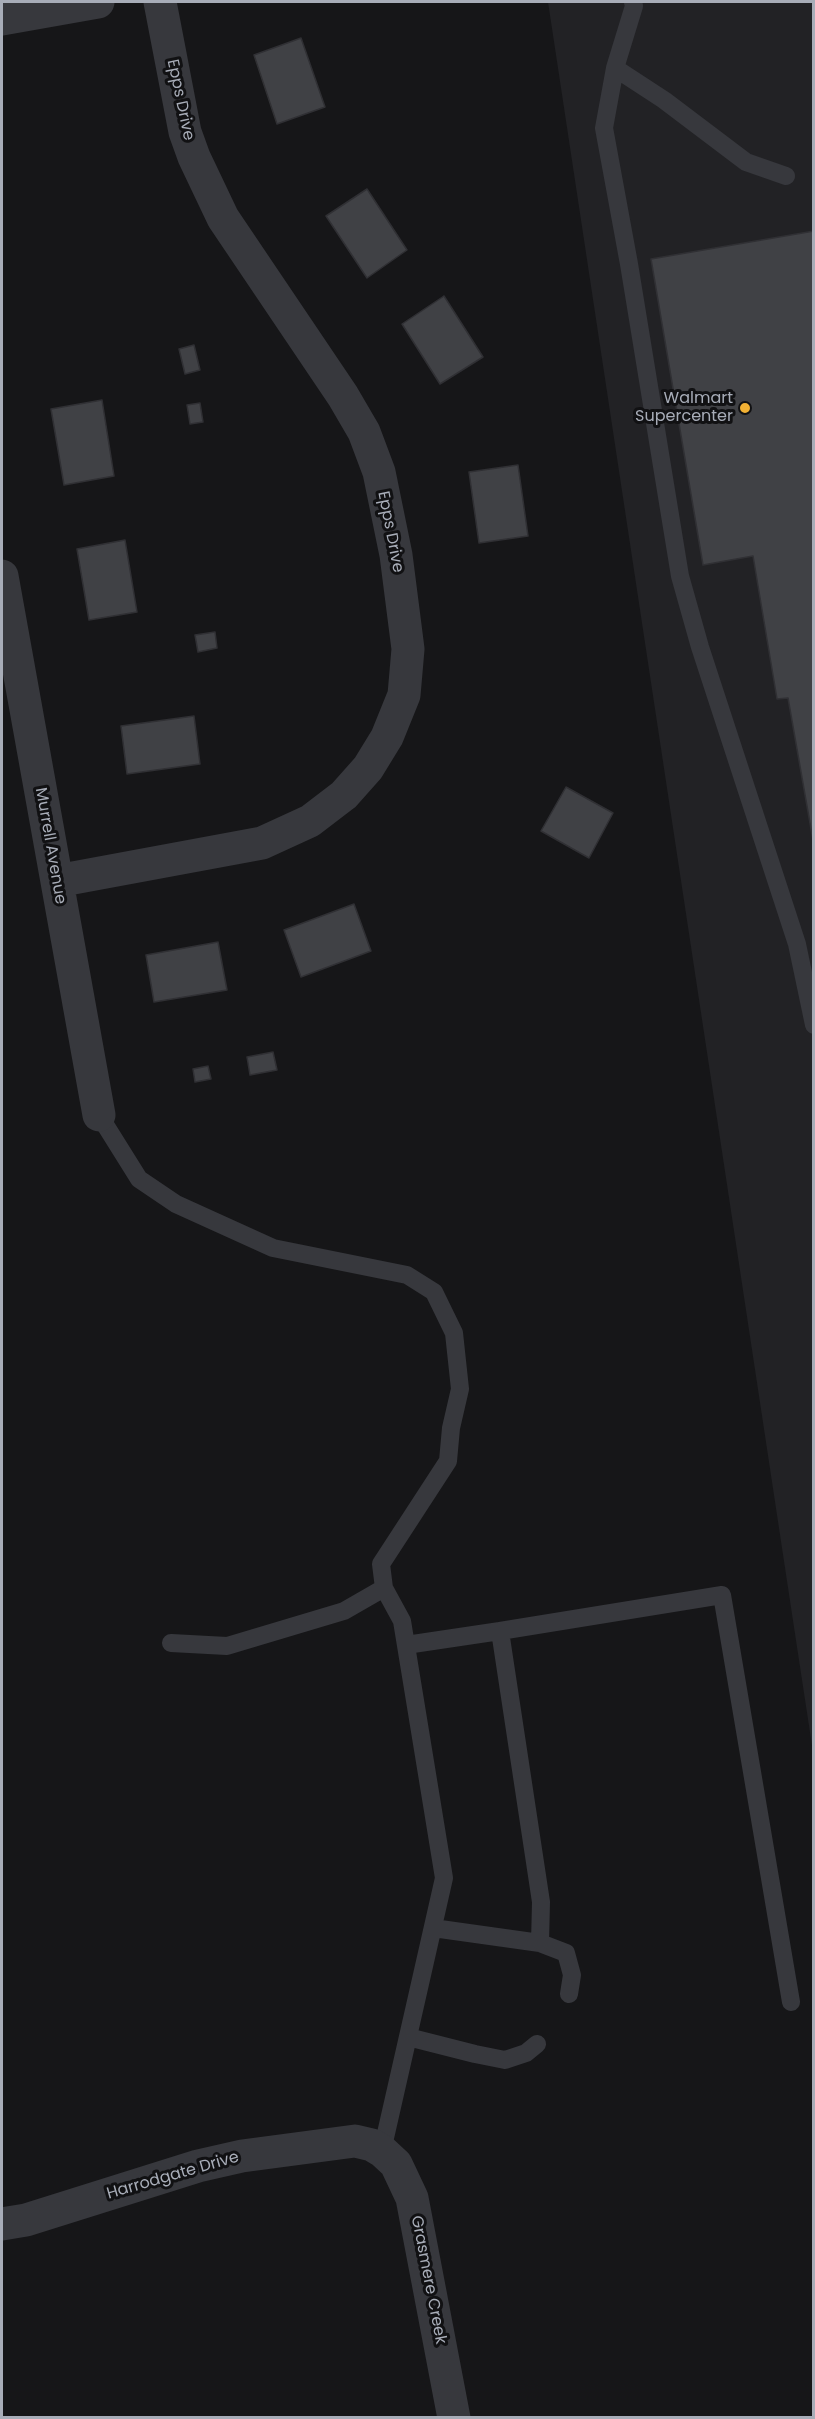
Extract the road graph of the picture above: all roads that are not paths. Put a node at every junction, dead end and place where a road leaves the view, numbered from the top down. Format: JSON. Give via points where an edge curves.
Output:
{"nodes":[{"id":1,"x":98,"y":2,"type":"edge"},
{"id":2,"x":160,"y":2,"type":"edge"},
{"id":3,"x":633,"y":2,"type":"edge"},
{"id":4,"x":2,"y":19,"type":"edge"},
{"id":5,"x":615,"y":68,"type":"junction"},
{"id":6,"x":786,"y":176,"type":"dead end"},
{"id":7,"x":2,"y":576,"type":"edge"},
{"id":8,"x":57,"y":881,"type":"junction"},
{"id":9,"x":813,"y":1025,"type":"edge"},
{"id":10,"x":99,"y":1115,"type":"joint"},
{"id":11,"x":384,"y":1588,"type":"junction"},
{"id":12,"x":500,"y":1630,"type":"junction"},
{"id":13,"x":171,"y":1643,"type":"dead end"},
{"id":14,"x":406,"y":1645,"type":"junction"},
{"id":15,"x":433,"y":1928,"type":"junction"},
{"id":16,"x":540,"y":1942,"type":"junction"},
{"id":17,"x":570,"y":1994,"type":"dead end"},
{"id":18,"x":790,"y":2002,"type":"dead end"},
{"id":19,"x":408,"y":2037,"type":"junction"},
{"id":20,"x":537,"y":2044,"type":"dead end"},
{"id":21,"x":382,"y":2151,"type":"junction"},
{"id":22,"x":2,"y":2224,"type":"edge"},
{"id":23,"x":454,"y":2418,"type":"edge"}],
"edges":[{"from":1,"to":4,"type":"street"},
{"from":2,"to":8,"type":"street","name":"Epps Drive","via":[[184,132],[194,158],[223,218],[343,396],[364,432],[379,472],[396,555],[408,649],[404,695],[387,737],[368,768],[344,795],[309,821],[262,843]]},
{"from":3,"to":5,"type":"lane"},
{"from":5,"to":6,"type":"lane","via":[[746,162]]},
{"from":5,"to":9,"type":"lane","via":[[604,128],[680,576],[797,944]]},
{"from":7,"to":8,"type":"street","name":"Murrell Avenue"},
{"from":8,"to":10,"type":"street","name":"Murrell Avenue"},
{"from":10,"to":11,"type":"lane","via":[[139,1179],[176,1204],[273,1248],[407,1275],[435,1292],[454,1333],[460,1389],[448,1461],[381,1564]]},
{"from":11,"to":13,"type":"lane","via":[[344,1611],[227,1646]]},
{"from":11,"to":14,"type":"lane","via":[[402,1622]]},
{"from":12,"to":14,"type":"lane"},
{"from":12,"to":16,"type":"lane","via":[[541,1902]]},
{"from":12,"to":18,"type":"lane","via":[[722,1595]]},
{"from":14,"to":15,"type":"lane","via":[[444,1878]]},
{"from":15,"to":16,"type":"lane"},
{"from":15,"to":19,"type":"lane"},
{"from":16,"to":17,"type":"lane","via":[[566,1953],[572,1975]]},
{"from":19,"to":20,"type":"lane","via":[[506,2060],[526,2054]]},
{"from":19,"to":21,"type":"lane"},
{"from":21,"to":22,"type":"street","name":"Harrodgate Drive","via":[[355,2141],[242,2156]]},
{"from":21,"to":23,"type":"street","name":"Grasmere Creek","via":[[396,2164],[412,2198]]}]}
